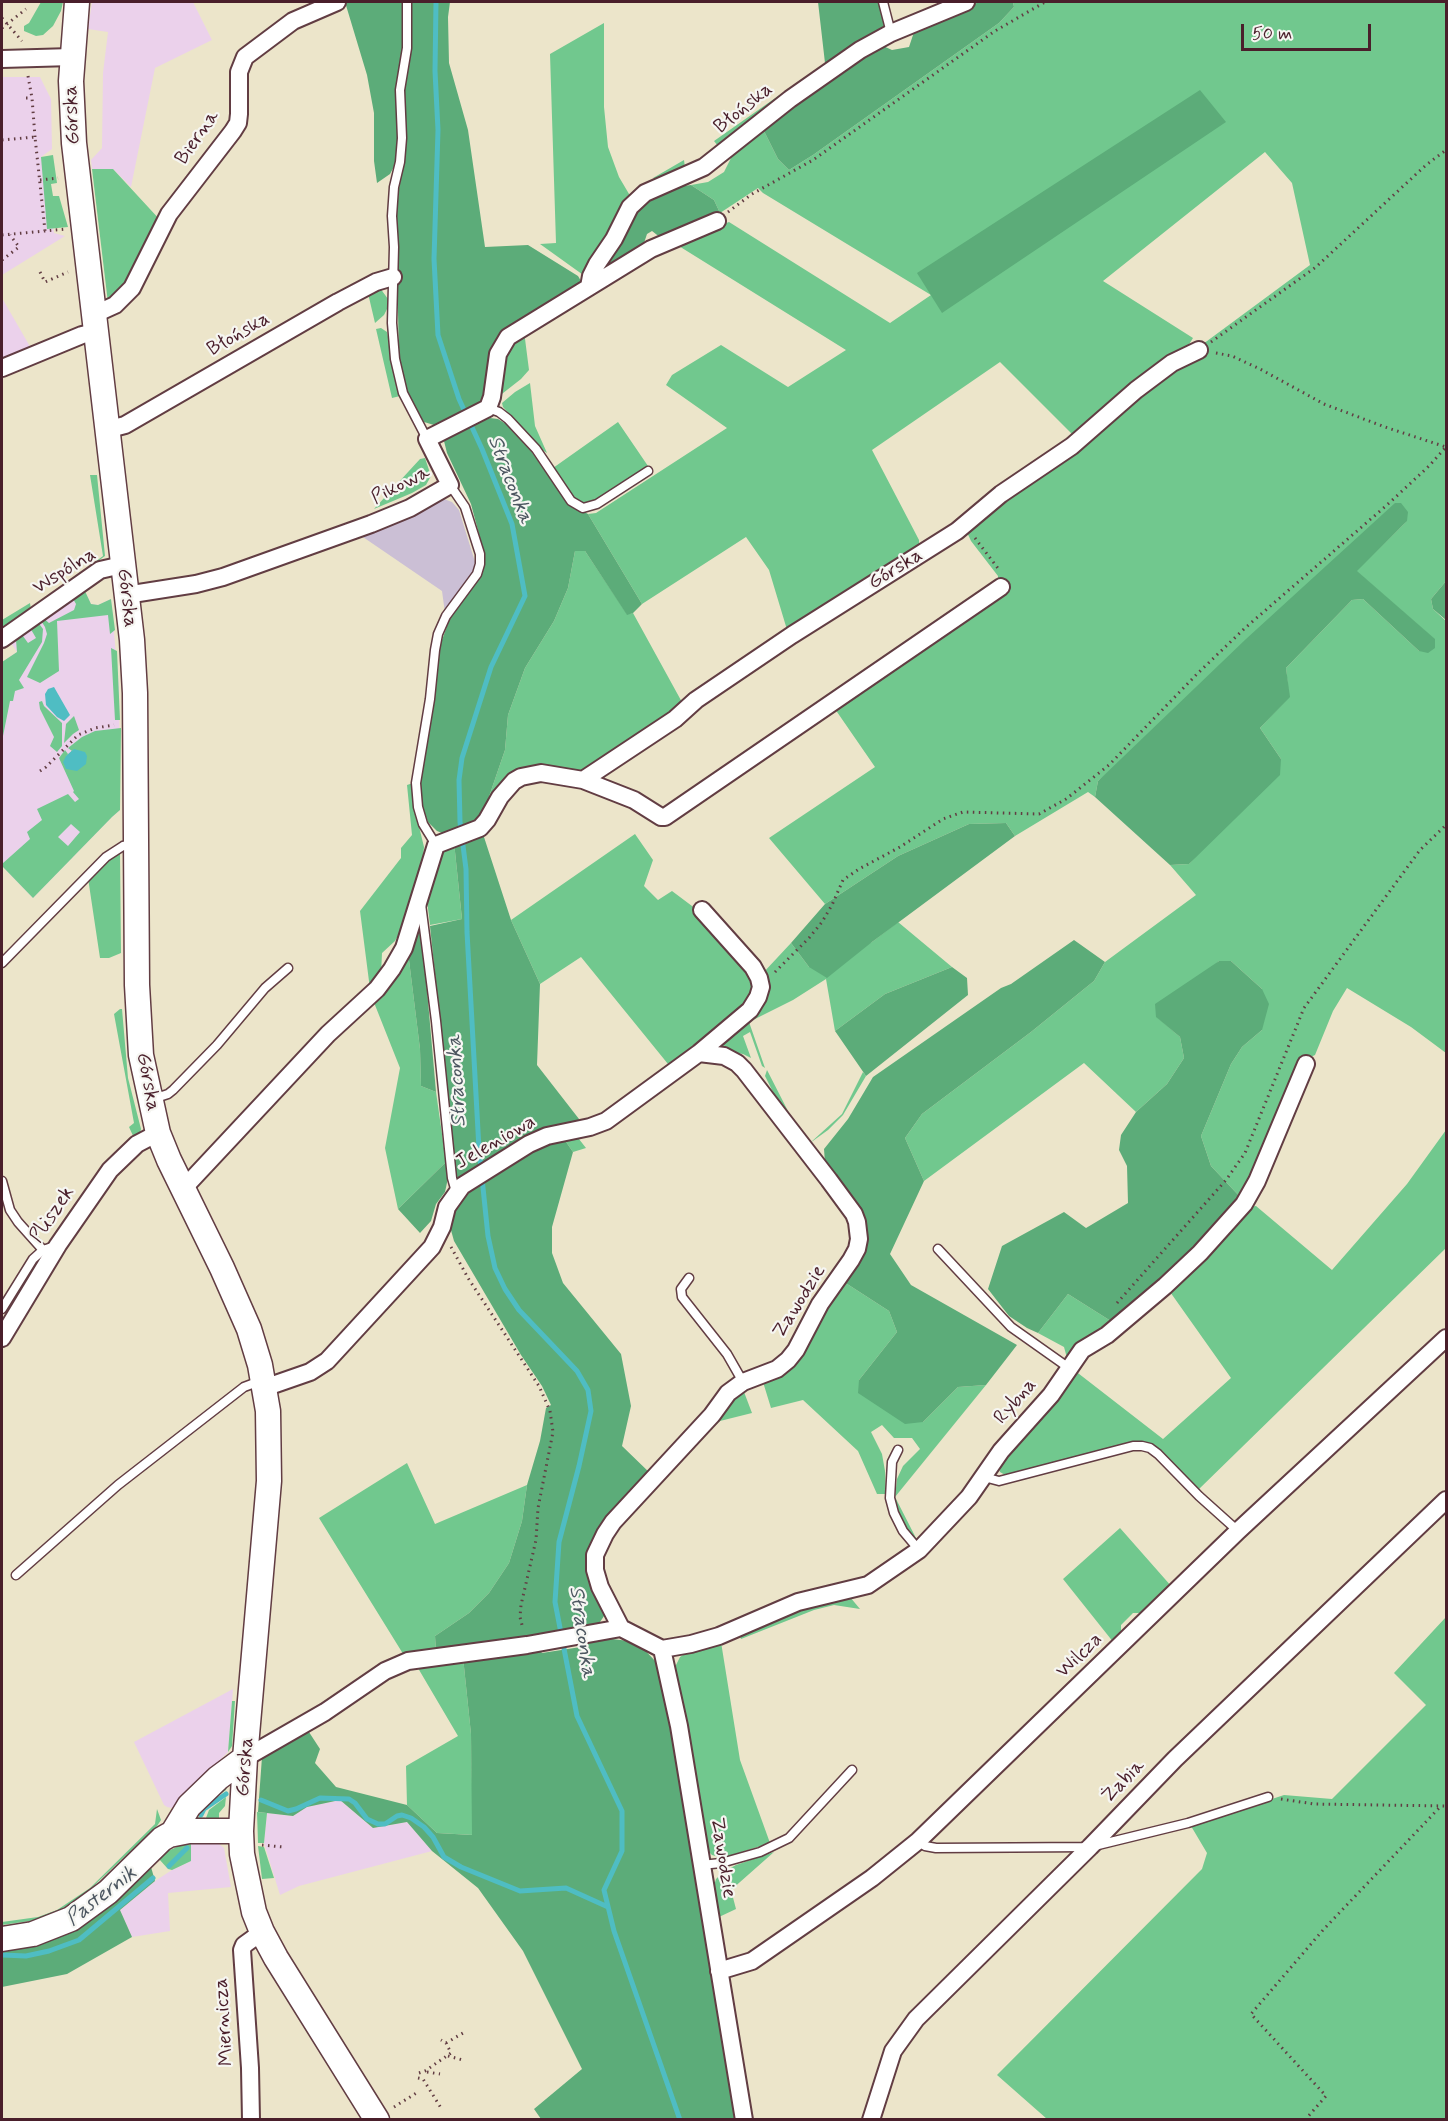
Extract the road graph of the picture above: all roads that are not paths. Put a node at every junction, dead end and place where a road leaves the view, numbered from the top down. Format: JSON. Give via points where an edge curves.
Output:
{"nodes":[{"id":1,"x":77,"y":2,"type":"edge"},
{"id":2,"x":337,"y":2,"type":"edge"},
{"id":3,"x":407,"y":2,"type":"edge"},
{"id":4,"x":884,"y":2,"type":"edge"},
{"id":5,"x":966,"y":2,"type":"edge"},
{"id":6,"x":891,"y":33,"type":"junction"},
{"id":7,"x":72,"y":57,"type":"junction"},
{"id":8,"x":2,"y":58,"type":"edge"},
{"id":9,"x":717,"y":221,"type":"road end"},
{"id":10,"x":393,"y":277,"type":"junction"},
{"id":11,"x":589,"y":287,"type":"junction"},
{"id":12,"x":94,"y":323,"type":"junction"},
{"id":13,"x":1199,"y":350,"type":"road end"},
{"id":14,"x":2,"y":368,"type":"edge"},
{"id":15,"x":485,"y":410,"type":"junction"},
{"id":16,"x":106,"y":430,"type":"junction"},
{"id":17,"x":434,"y":435,"type":"junction"},
{"id":18,"x":648,"y":471,"type":"dead end"},
{"id":19,"x":450,"y":485,"type":"junction"},
{"id":20,"x":122,"y":565,"type":"junction"},
{"id":21,"x":1001,"y":587,"type":"road end"},
{"id":22,"x":126,"y":595,"type":"junction"},
{"id":23,"x":2,"y":639,"type":"edge"},
{"id":24,"x":583,"y":780,"type":"junction"},
{"id":25,"x":137,"y":843,"type":"junction"},
{"id":26,"x":442,"y":843,"type":"junction"},
{"id":27,"x":420,"y":895,"type":"junction"},
{"id":28,"x":702,"y":909,"type":"dead end"},
{"id":29,"x":2,"y":963,"type":"edge"},
{"id":30,"x":288,"y":968,"type":"dead end"},
{"id":31,"x":699,"y":1053,"type":"junction"},
{"id":32,"x":1306,"y":1064,"type":"dead end"},
{"id":33,"x":150,"y":1100,"type":"junction"},
{"id":34,"x":159,"y":1133,"type":"junction"},
{"id":35,"x":2,"y":1181,"type":"edge"},
{"id":36,"x":183,"y":1189,"type":"junction"},
{"id":37,"x":459,"y":1189,"type":"junction"},
{"id":38,"x":50,"y":1247,"type":"junction"},
{"id":39,"x":938,"y":1250,"type":"dead end"},
{"id":40,"x":690,"y":1278,"type":"dead end"},
{"id":41,"x":2,"y":1309,"type":"edge"},
{"id":42,"x":2,"y":1338,"type":"edge"},
{"id":43,"x":1446,"y":1338,"type":"edge"},
{"id":44,"x":1069,"y":1368,"type":"junction"},
{"id":45,"x":743,"y":1382,"type":"junction"},
{"id":46,"x":264,"y":1384,"type":"junction"},
{"id":47,"x":898,"y":1450,"type":"dead end"},
{"id":48,"x":984,"y":1477,"type":"junction"},
{"id":49,"x":1446,"y":1500,"type":"edge"},
{"id":50,"x":1238,"y":1531,"type":"junction"},
{"id":51,"x":919,"y":1550,"type":"junction"},
{"id":52,"x":16,"y":1575,"type":"dead end"},
{"id":53,"x":621,"y":1628,"type":"junction"},
{"id":54,"x":662,"y":1649,"type":"junction"},
{"id":55,"x":245,"y":1758,"type":"junction"},
{"id":56,"x":852,"y":1770,"type":"dead end"},
{"id":57,"x":1268,"y":1797,"type":"road end"},
{"id":58,"x":172,"y":1834,"type":"junction"},
{"id":59,"x":248,"y":1838,"type":"junction"},
{"id":60,"x":918,"y":1841,"type":"junction"},
{"id":61,"x":1090,"y":1847,"type":"junction"},
{"id":62,"x":701,"y":1865,"type":"junction"},
{"id":63,"x":262,"y":1932,"type":"junction"},
{"id":64,"x":2,"y":1939,"type":"edge"},
{"id":65,"x":719,"y":1971,"type":"junction"},
{"id":66,"x":384,"y":2114,"type":"edge"},
{"id":67,"x":251,"y":2120,"type":"edge"},
{"id":68,"x":744,"y":2120,"type":"edge"},
{"id":69,"x":870,"y":2120,"type":"edge"}],
"edges":[{"from":1,"to":7,"type":"street","name":"Górska"},
{"from":2,"to":12,"type":"street","name":"Bierna","via":[[293,21],[245,57],[239,72],[238,123],[169,214],[132,288]]},
{"from":3,"to":10,"type":"lane","via":[[407,48],[400,90],[402,138],[392,216]]},
{"from":4,"to":6,"type":"lane"},
{"from":5,"to":6,"type":"street","name":"Błońska"},
{"from":6,"to":11,"type":"street","name":"Błońska","via":[[790,99],[704,167],[656,187],[637,200],[597,264]]},
{"from":7,"to":8,"type":"street"},
{"from":7,"to":12,"type":"street","name":"Górska","via":[[74,142]]},
{"from":9,"to":11,"type":"street","via":[[651,249]]},
{"from":10,"to":16,"type":"street","name":"Błońska","via":[[338,302],[125,425]]},
{"from":10,"to":17,"type":"lane","via":[[392,323],[397,368],[404,393]]},
{"from":11,"to":15,"type":"street","via":[[508,338],[498,354],[492,398]]},
{"from":12,"to":14,"type":"street","name":"Bierna","via":[[82,335]]},
{"from":12,"to":16,"type":"street","name":"Górska"},
{"from":13,"to":24,"type":"street","name":"Górska","via":[[1172,363],[1072,446],[1001,494],[967,523],[792,635]]},
{"from":15,"to":17,"type":"street"},
{"from":15,"to":18,"type":"lane","via":[[499,412],[508,419],[536,449],[571,501],[584,508],[597,504]]},
{"from":16,"to":20,"type":"street","name":"Górska"},
{"from":17,"to":19,"type":"street","name":"Pikowa"},
{"from":19,"to":22,"type":"street","name":"Pikowa","via":[[371,524],[223,577]]},
{"from":19,"to":26,"type":"lane","via":[[465,507],[480,564],[438,634],[416,783],[423,824]]},
{"from":20,"to":22,"type":"street","name":"Górska"},
{"from":20,"to":23,"type":"street","name":"Wspólna","via":[[100,570]]},
{"from":21,"to":24,"type":"street","via":[[670,815],[661,817],[633,800]]},
{"from":22,"to":25,"type":"street","name":"Górska","via":[[135,693]]},
{"from":24,"to":26,"type":"street","via":[[542,773],[521,777],[507,787],[487,820],[473,831]]},
{"from":25,"to":29,"type":"lane","via":[[123,846],[106,857]]},
{"from":25,"to":33,"type":"street","name":"Górska","via":[[139,1033]]},
{"from":26,"to":27,"type":"street"},
{"from":27,"to":36,"type":"street","via":[[404,948],[377,989],[328,1034]]},
{"from":27,"to":37,"type":"lane","via":[[452,1178]]},
{"from":28,"to":31,"type":"street","name":"Jeleniowa","via":[[753,967],[760,987],[755,1003],[744,1017]]},
{"from":30,"to":33,"type":"lane","via":[[265,988],[217,1046],[173,1090]]},
{"from":31,"to":37,"type":"street","name":"Jeleniowa","via":[[606,1121],[547,1136]]},
{"from":31,"to":45,"type":"street","name":"Zawodzie","via":[[724,1056],[744,1070],[830,1180],[854,1214],[859,1230],[857,1249],[820,1304],[796,1350],[777,1369]]},
{"from":32,"to":44,"type":"street","name":"Rybna","via":[[1244,1204],[1165,1286],[1107,1335],[1082,1350]]},
{"from":33,"to":34,"type":"street","name":"Górska"},
{"from":34,"to":36,"type":"street","name":"Górska"},
{"from":34,"to":38,"type":"street","name":"Pliszek","via":[[136,1144],[114,1165]]},
{"from":35,"to":38,"type":"lane","via":[[10,1210]]},
{"from":36,"to":46,"type":"street","name":"Górska","via":[[241,1309]]},
{"from":37,"to":46,"type":"street","name":"Jeleniowa","via":[[447,1206],[432,1247],[327,1361],[310,1372]]},
{"from":38,"to":41,"type":"lane","via":[[33,1258]]},
{"from":38,"to":42,"type":"street","name":"Pliszek"},
{"from":39,"to":44,"type":"lane","via":[[1011,1326]]},
{"from":40,"to":45,"type":"lane","via":[[681,1289],[682,1297],[727,1354]]},
{"from":43,"to":50,"type":"street","name":"Wilcza"},
{"from":44,"to":48,"type":"street","name":"Rybna"},
{"from":45,"to":53,"type":"street","name":"Zawodzie","via":[[613,1522],[599,1544],[595,1555],[597,1578]]},
{"from":46,"to":52,"type":"lane","via":[[244,1387],[118,1485]]},
{"from":46,"to":55,"type":"street","name":"Górska","via":[[270,1433],[269,1481]]},
{"from":47,"to":51,"type":"lane","via":[[892,1462],[890,1498],[903,1532]]},
{"from":48,"to":50,"type":"lane","via":[[999,1481],[1142,1446],[1158,1454]]},
{"from":48,"to":51,"type":"street","name":"Rybna"},
{"from":49,"to":61,"type":"street","name":"Żabia"},
{"from":50,"to":60,"type":"street","name":"Wilcza"},
{"from":51,"to":54,"type":"street","name":"Rybna","via":[[868,1585],[798,1602],[719,1636]]},
{"from":53,"to":54,"type":"street"},
{"from":53,"to":55,"type":"street","via":[[398,1664]]},
{"from":54,"to":62,"type":"street","name":"Zawodzie","via":[[679,1726]]},
{"from":55,"to":58,"type":"street","via":[[189,1806]]},
{"from":55,"to":59,"type":"street","name":"Górska"},
{"from":56,"to":62,"type":"lane","via":[[789,1838],[760,1852]]},
{"from":57,"to":61,"type":"lane","via":[[1188,1823]]},
{"from":58,"to":59,"type":"street","via":[[189,1831]]},
{"from":58,"to":64,"type":"street","via":[[71,1920],[33,1934]]},
{"from":59,"to":63,"type":"street","name":"Górska","via":[[245,1874]]},
{"from":60,"to":61,"type":"lane","via":[[936,1848]]},
{"from":60,"to":65,"type":"street","name":"Wilcza","via":[[872,1878],[752,1961]]},
{"from":61,"to":69,"type":"street","name":"Żabia","via":[[905,2032],[893,2051]]},
{"from":62,"to":65,"type":"street","name":"Zawodzie"},
{"from":63,"to":66,"type":"street","name":"Górska","via":[[282,1968]]},
{"from":63,"to":67,"type":"street","name":"Miernicza","via":[[242,1950]]},
{"from":65,"to":68,"type":"street","name":"Zawodzie"}]}
